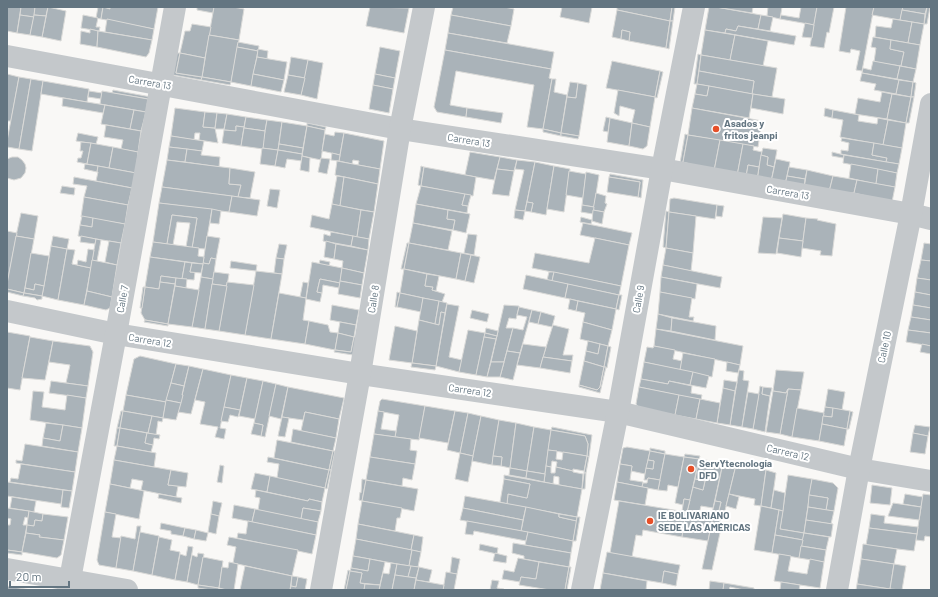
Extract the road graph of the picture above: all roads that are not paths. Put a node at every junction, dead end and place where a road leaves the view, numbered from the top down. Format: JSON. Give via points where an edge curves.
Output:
{"nodes":[{"id":1,"x":175,"y":7,"type":"edge"},
{"id":2,"x":424,"y":7,"type":"edge"},
{"id":3,"x":694,"y":7,"type":"edge"},
{"id":4,"x":7,"y":56,"type":"edge"},
{"id":5,"x":161,"y":84,"type":"junction"},
{"id":6,"x":931,"y":104,"type":"edge"},
{"id":7,"x":400,"y":129,"type":"junction"},
{"id":8,"x":662,"y":169,"type":"junction"},
{"id":9,"x":921,"y":217,"type":"edge"},
{"id":10,"x":7,"y":311,"type":"edge"},
{"id":11,"x":116,"y":334,"type":"junction"},
{"id":12,"x":360,"y":374,"type":"junction"},
{"id":13,"x":618,"y":412,"type":"junction"},
{"id":14,"x":859,"y":469,"type":"junction"},
{"id":15,"x":931,"y":481,"type":"edge"},
{"id":16,"x":7,"y":569,"type":"edge"},
{"id":17,"x":69,"y":585,"type":"edge"},
{"id":18,"x":127,"y":590,"type":"edge"},
{"id":19,"x":321,"y":590,"type":"edge"},
{"id":20,"x":582,"y":590,"type":"edge"},
{"id":21,"x":837,"y":590,"type":"edge"}],
"edges":[{"from":1,"to":5,"type":"street","name":"Calle 7"},
{"from":2,"to":7,"type":"street","name":"Calle 8"},
{"from":3,"to":8,"type":"street","name":"Calle 9"},
{"from":4,"to":5,"type":"street","name":"Carrera 13"},
{"from":5,"to":7,"type":"street","name":"Carrera 13"},
{"from":5,"to":11,"type":"street","name":"Calle 7"},
{"from":6,"to":9,"type":"street","name":"Calle 10"},
{"from":7,"to":8,"type":"street","name":"Carrera 13"},
{"from":7,"to":12,"type":"street","name":"Calle 8"},
{"from":8,"to":9,"type":"street","name":"Carrera 13"},
{"from":8,"to":13,"type":"street","name":"Calle 9"},
{"from":9,"to":14,"type":"street","name":"Calle 10"},
{"from":10,"to":11,"type":"street","name":"Carrera 12"},
{"from":11,"to":12,"type":"street","name":"Carrera 12"},
{"from":11,"to":17,"type":"street","name":"Calle 7"},
{"from":12,"to":13,"type":"street","name":"Carrera 12"},
{"from":12,"to":19,"type":"street","name":"Calle 8"},
{"from":13,"to":14,"type":"street","name":"Carrera 12"},
{"from":13,"to":20,"type":"street","name":"Calle 9"},
{"from":14,"to":15,"type":"street","name":"Carrera 12"},
{"from":14,"to":21,"type":"street","name":"Calle 10"},
{"from":16,"to":17,"type":"street"},
{"from":17,"to":18,"type":"street"}]}
